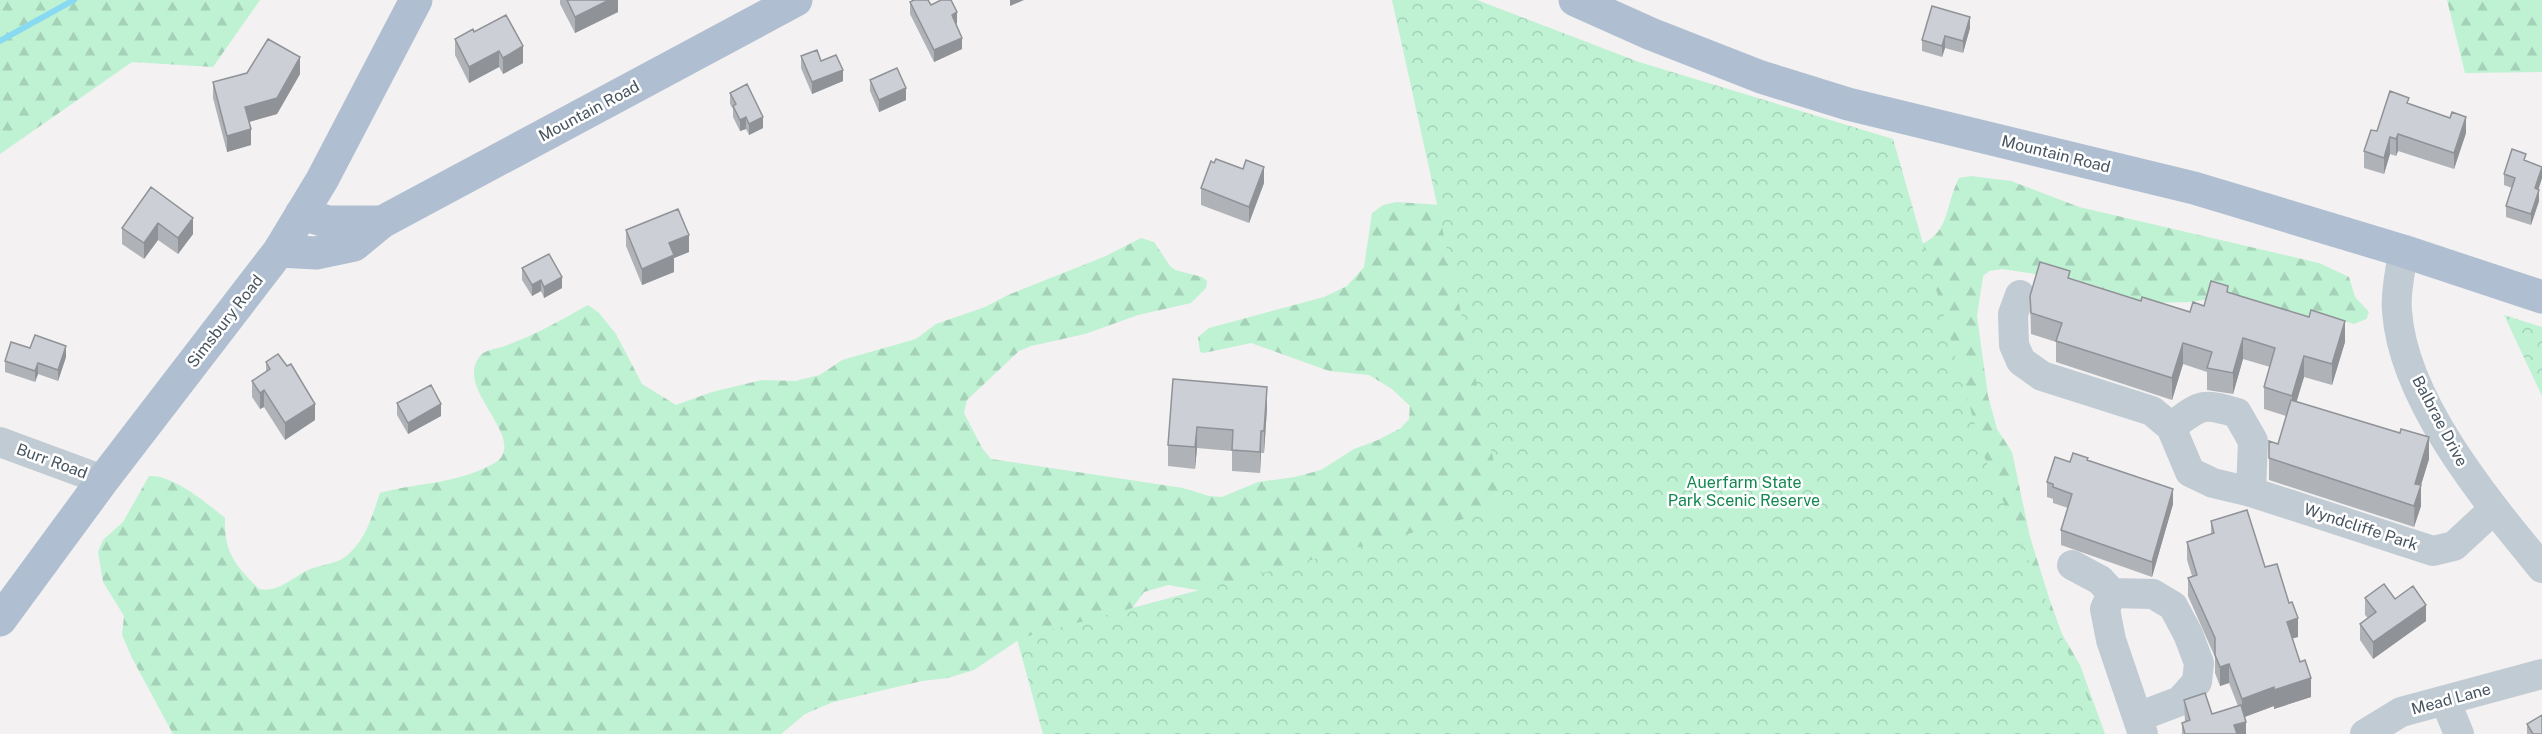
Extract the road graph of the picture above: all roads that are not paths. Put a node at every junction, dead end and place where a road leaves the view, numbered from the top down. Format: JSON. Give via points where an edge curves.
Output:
{"nodes":[{"id":1,"x":416,"y":0,"type":"edge"},
{"id":2,"x":795,"y":0,"type":"edge"},
{"id":3,"x":1575,"y":0,"type":"edge"},
{"id":4,"x":301,"y":214,"type":"junction"},
{"id":5,"x":382,"y":222,"type":"junction"},
{"id":6,"x":279,"y":251,"type":"junction"},
{"id":7,"x":2403,"y":251,"type":"junction"},
{"id":8,"x":2020,"y":294,"type":"dead end"},
{"id":9,"x":2542,"y":297,"type":"edge"},
{"id":10,"x":2171,"y":427,"type":"junction"},
{"id":11,"x":0,"y":442,"type":"edge"},
{"id":12,"x":103,"y":480,"type":"junction"},
{"id":13,"x":2251,"y":492,"type":"junction"},
{"id":14,"x":2494,"y":509,"type":"junction"},
{"id":15,"x":2072,"y":565,"type":"dead end"},
{"id":16,"x":2542,"y":568,"type":"edge"},
{"id":17,"x":2112,"y":593,"type":"junction"},
{"id":18,"x":0,"y":620,"type":"edge"},
{"id":19,"x":2542,"y":674,"type":"edge"},
{"id":20,"x":2445,"y":700,"type":"junction"},
{"id":21,"x":2140,"y":726,"type":"edge"},
{"id":22,"x":2365,"y":734,"type":"edge"},
{"id":23,"x":2459,"y":734,"type":"edge"}],
"edges":[{"from":1,"to":4,"type":"main road","name":"Simsbury Road"},
{"from":2,"to":5,"type":"main road","name":"Mountain Road"},
{"from":3,"to":7,"type":"main road","name":"Mountain Road","via":[[1750,72],[1848,104],[2194,188]]},
{"from":4,"to":5,"type":"main road","name":"Mountain Road","via":[[329,222]]},
{"from":4,"to":6,"type":"main road","name":"Simsbury Road"},
{"from":5,"to":6,"type":"main road","name":"Mountain Road","via":[[354,244],[316,252]]},
{"from":6,"to":12,"type":"main road","name":"Simsbury Road"},
{"from":7,"to":9,"type":"main road","name":"Mountain Road"},
{"from":7,"to":14,"type":"street","name":"Balbrae Drive","via":[[2396,309],[2407,357],[2452,452]]},
{"from":8,"to":10,"type":"street","via":[[2013,314],[2014,345],[2021,361],[2042,376],[2152,411]]},
{"from":10,"to":13,"type":"street","name":"Wyndcliffe Park","via":[[2190,472],[2213,483]]},
{"from":10,"to":13,"type":"street","via":[[2195,408],[2215,406],[2237,413],[2253,441]]},
{"from":11,"to":12,"type":"street","name":"Burr Road"},
{"from":12,"to":18,"type":"main road","name":"Simsbury Road"},
{"from":13,"to":14,"type":"street","name":"Wyndcliffe Park","via":[[2433,550],[2454,546]]},
{"from":14,"to":16,"type":"street","name":"Balbrae Drive"},
{"from":15,"to":17,"type":"street","via":[[2100,580]]},
{"from":17,"to":21,"type":"street","via":[[2105,609],[2111,640]]},
{"from":17,"to":21,"type":"street","via":[[2153,594],[2173,606],[2199,663],[2197,682],[2180,701]]},
{"from":19,"to":20,"type":"street","name":"Mead Lane"},
{"from":20,"to":22,"type":"street","name":"Mead Lane","via":[[2401,712]]},
{"from":20,"to":23,"type":"street"}]}
